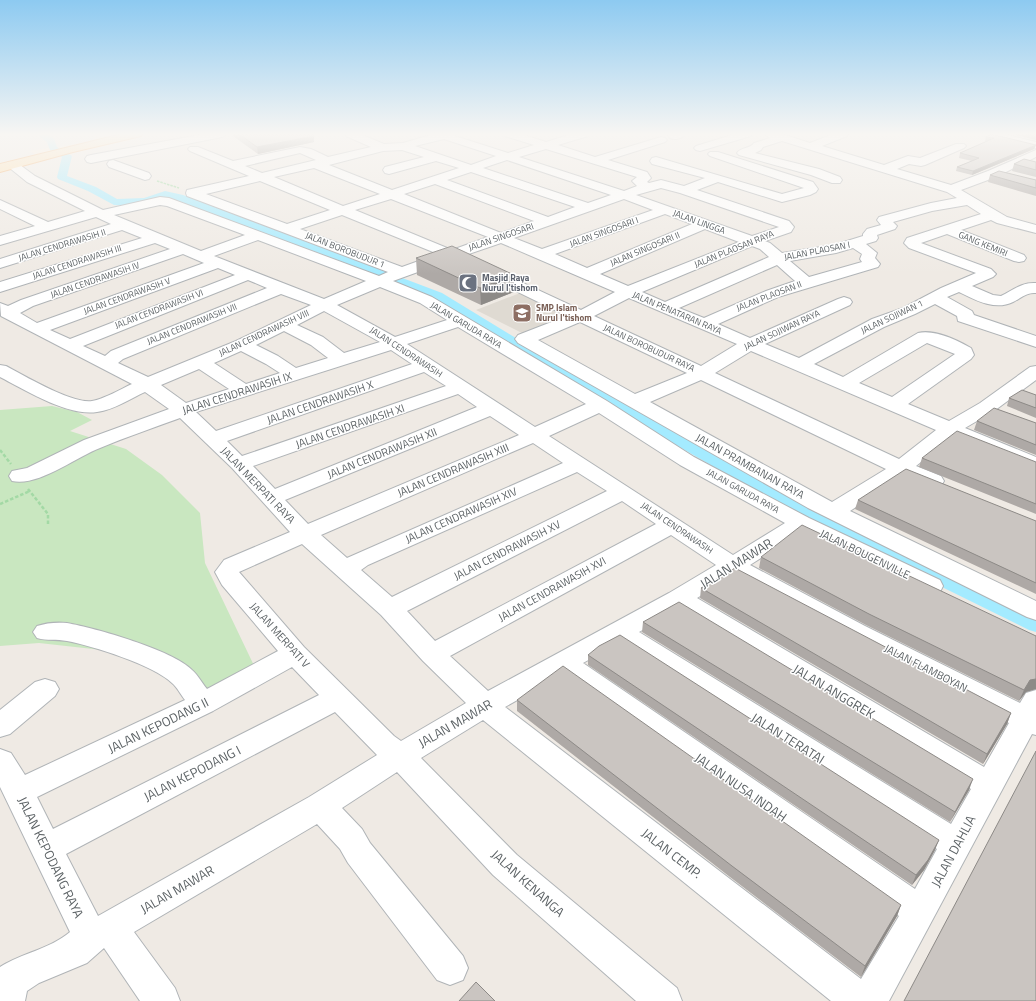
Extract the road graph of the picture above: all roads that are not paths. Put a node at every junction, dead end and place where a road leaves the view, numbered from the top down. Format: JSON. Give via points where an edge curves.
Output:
{"nodes":[{"id":1,"x":34,"y":181,"type":"edge"},
{"id":2,"x":246,"y":181,"type":"edge"},
{"id":3,"x":271,"y":181,"type":"edge"},
{"id":4,"x":362,"y":181,"type":"edge"},
{"id":5,"x":434,"y":181,"type":"edge"},
{"id":6,"x":438,"y":181,"type":"edge"},
{"id":7,"x":509,"y":181,"type":"edge"},
{"id":8,"x":582,"y":181,"type":"edge"},
{"id":9,"x":639,"y":181,"type":"edge"},
{"id":10,"x":711,"y":181,"type":"edge"},
{"id":11,"x":727,"y":181,"type":"edge"},
{"id":12,"x":796,"y":181,"type":"edge"},
{"id":13,"x":926,"y":181,"type":"edge"},
{"id":14,"x":973,"y":181,"type":"edge"},
{"id":15,"x":647,"y":186,"type":"junction"},
{"id":16,"x":951,"y":189,"type":"junction"},
{"id":17,"x":685,"y":190,"type":"junction"},
{"id":18,"x":392,"y":194,"type":"junction"},
{"id":19,"x":624,"y":195,"type":"junction"},
{"id":20,"x":971,"y":200,"type":"junction"},
{"id":21,"x":0,"y":204,"type":"edge"},
{"id":22,"x":587,"y":207,"type":"junction"},
{"id":23,"x":345,"y":210,"type":"junction"},
{"id":24,"x":665,"y":210,"type":"junction"},
{"id":25,"x":100,"y":213,"type":"junction"},
{"id":26,"x":992,"y":215,"type":"junction"},
{"id":27,"x":546,"y":221,"type":"junction"},
{"id":28,"x":705,"y":224,"type":"junction"},
{"id":29,"x":123,"y":225,"type":"junction"},
{"id":30,"x":47,"y":227,"type":"junction"},
{"id":31,"x":288,"y":228,"type":"junction"},
{"id":32,"x":947,"y":229,"type":"junction"},
{"id":33,"x":1036,"y":229,"type":"edge"},
{"id":34,"x":258,"y":235,"type":"junction"},
{"id":35,"x":500,"y":237,"type":"junction"},
{"id":36,"x":155,"y":238,"type":"junction"},
{"id":37,"x":0,"y":241,"type":"edge"},
{"id":38,"x":753,"y":241,"type":"junction"},
{"id":39,"x":855,"y":244,"type":"junction"},
{"id":40,"x":184,"y":249,"type":"junction"},
{"id":41,"x":451,"y":254,"type":"junction"},
{"id":42,"x":542,"y":254,"type":"junction"},
{"id":43,"x":201,"y":256,"type":"junction"},
{"id":44,"x":780,"y":258,"type":"junction"},
{"id":45,"x":1019,"y":258,"type":"dead end"},
{"id":46,"x":218,"y":263,"type":"junction"},
{"id":47,"x":0,"y":264,"type":"edge"},
{"id":48,"x":248,"y":274,"type":"junction"},
{"id":49,"x":586,"y":274,"type":"junction"},
{"id":50,"x":391,"y":276,"type":"junction"},
{"id":51,"x":806,"y":283,"type":"junction"},
{"id":52,"x":960,"y":286,"type":"junction"},
{"id":53,"x":0,"y":287,"type":"edge"},
{"id":54,"x":281,"y":288,"type":"junction"},
{"id":55,"x":1036,"y":288,"type":"edge"},
{"id":56,"x":628,"y":292,"type":"junction"},
{"id":57,"x":935,"y":297,"type":"junction"},
{"id":58,"x":844,"y":302,"type":"dead end"},
{"id":59,"x":324,"y":305,"type":"junction"},
{"id":60,"x":665,"y":308,"type":"junction"},
{"id":61,"x":581,"y":316,"type":"junction"},
{"id":62,"x":12,"y":319,"type":"edge"},
{"id":63,"x":459,"y":321,"type":"junction"},
{"id":64,"x":285,"y":324,"type":"junction"},
{"id":65,"x":704,"y":325,"type":"junction"},
{"id":66,"x":1036,"y":342,"type":"edge"},
{"id":67,"x":394,"y":343,"type":"junction"},
{"id":68,"x":750,"y":344,"type":"junction"},
{"id":69,"x":242,"y":345,"type":"junction"},
{"id":70,"x":70,"y":346,"type":"junction"},
{"id":71,"x":342,"y":360,"type":"junction"},
{"id":72,"x":201,"y":362,"type":"junction"},
{"id":73,"x":106,"y":364,"type":"junction"},
{"id":74,"x":426,"y":365,"type":"junction"},
{"id":75,"x":799,"y":365,"type":"junction"},
{"id":76,"x":1036,"y":371,"type":"edge"},
{"id":77,"x":702,"y":373,"type":"junction"},
{"id":78,"x":294,"y":375,"type":"junction"},
{"id":79,"x":1,"y":378,"type":"edge"},
{"id":80,"x":147,"y":384,"type":"junction"},
{"id":81,"x":844,"y":384,"type":"junction"},
{"id":82,"x":461,"y":387,"type":"junction"},
{"id":83,"x":244,"y":391,"type":"junction"},
{"id":84,"x":633,"y":401,"type":"junction"},
{"id":85,"x":600,"y":405,"type":"junction"},
{"id":86,"x":894,"y":405,"type":"junction"},
{"id":87,"x":987,"y":407,"type":"junction"},
{"id":88,"x":491,"y":408,"type":"junction"},
{"id":89,"x":183,"y":410,"type":"junction"},
{"id":90,"x":1008,"y":416,"type":"edge"},
{"id":91,"x":949,"y":429,"type":"junction"},
{"id":92,"x":535,"y":435,"type":"junction"},
{"id":93,"x":213,"y":439,"type":"junction"},
{"id":94,"x":239,"y":464,"type":"junction"},
{"id":95,"x":578,"y":464,"type":"junction"},
{"id":96,"x":1036,"y":465,"type":"edge"},
{"id":97,"x":901,"y":468,"type":"junction"},
{"id":98,"x":25,"y":484,"type":"road end"},
{"id":99,"x":951,"y":488,"type":"edge"},
{"id":100,"x":624,"y":492,"type":"junction"},
{"id":101,"x":272,"y":498,"type":"junction"},
{"id":102,"x":834,"y":512,"type":"junction"},
{"id":103,"x":801,"y":523,"type":"junction"},
{"id":104,"x":672,"y":525,"type":"junction"},
{"id":105,"x":304,"y":533,"type":"junction"},
{"id":106,"x":732,"y":565,"type":"junction"},
{"id":107,"x":346,"y":569,"type":"junction"},
{"id":108,"x":951,"y":596,"type":"edge"},
{"id":109,"x":678,"y":599,"type":"junction"},
{"id":110,"x":390,"y":609,"type":"junction"},
{"id":111,"x":1036,"y":611,"type":"edge"},
{"id":112,"x":619,"y":631,"type":"junction"},
{"id":113,"x":46,"y":632,"type":"dead end"},
{"id":114,"x":295,"y":654,"type":"junction"},
{"id":115,"x":432,"y":654,"type":"junction"},
{"id":116,"x":562,"y":662,"type":"junction"},
{"id":117,"x":45,"y":688,"type":"dead end"},
{"id":118,"x":339,"y":697,"type":"junction"},
{"id":119,"x":203,"y":704,"type":"junction"},
{"id":120,"x":484,"y":706,"type":"junction"},
{"id":121,"x":1032,"y":714,"type":"edge"},
{"id":122,"x":0,"y":726,"type":"edge"},
{"id":123,"x":399,"y":757,"type":"junction"},
{"id":124,"x":0,"y":761,"type":"edge"},
{"id":125,"x":989,"y":785,"type":"junction"},
{"id":126,"x":20,"y":792,"type":"junction"},
{"id":127,"x":320,"y":806,"type":"junction"},
{"id":128,"x":956,"y":845,"type":"junction"},
{"id":129,"x":46,"y":848,"type":"junction"},
{"id":130,"x":920,"y":912,"type":"junction"},
{"id":131,"x":102,"y":930,"type":"junction"},
{"id":132,"x":450,"y":968,"type":"dead end"},
{"id":133,"x":7,"y":1001,"type":"edge"},
{"id":134,"x":162,"y":1001,"type":"edge"},
{"id":135,"x":664,"y":1001,"type":"edge"},
{"id":136,"x":860,"y":1001,"type":"edge"},
{"id":137,"x":869,"y":1001,"type":"edge"}],
"edges":[{"from":1,"to":25,"type":"street","name":"JALAN CENDRAWASIH"},
{"from":2,"to":31,"type":"street","name":"JALAN BOROBUDUR 1","via":[[192,193]]},
{"from":3,"to":23,"type":"street","name":"JALAN BOROBUDUR RAYA"},
{"from":4,"to":18,"type":"street","name":"JALAN PENATARAN RAYA"},
{"from":5,"to":18,"type":"street"},
{"from":6,"to":27,"type":"street"},
{"from":7,"to":22,"type":"street"},
{"from":8,"to":19,"type":"street","name":"JALAN LINGGA"},
{"from":9,"to":15,"type":"street"},
{"from":10,"to":17,"type":"street"},
{"from":11,"to":12,"type":"street","via":[[782,198],[812,189],[809,185]]},
{"from":13,"to":16,"type":"street"},
{"from":14,"to":16,"type":"street"},
{"from":15,"to":17,"type":"street","name":"JALAN SINGOSARI","via":[[661,184]]},
{"from":15,"to":19,"type":"street","name":"JALAN SINGOSARI"},
{"from":16,"to":20,"type":"street"},
{"from":17,"to":38,"type":"street","name":"JALAN PLAOSAN RAYA","via":[[787,227]]},
{"from":18,"to":23,"type":"street"},
{"from":18,"to":35,"type":"street","name":"JALAN PENATARAN RAYA"},
{"from":19,"to":22,"type":"street","name":"JALAN SINGOSARI"},
{"from":19,"to":24,"type":"street","name":"JALAN LINGGA"},
{"from":20,"to":26,"type":"street"},
{"from":20,"to":39,"type":"street","name":"JALAN PLAOSAN I","via":[[930,207],[884,220],[890,226],[872,232],[871,238]]},
{"from":21,"to":30,"type":"street"},
{"from":22,"to":27,"type":"street","name":"JALAN SINGOSARI"},
{"from":23,"to":31,"type":"street"},
{"from":23,"to":41,"type":"street","name":"JALAN BOROBUDUR RAYA"},
{"from":24,"to":28,"type":"street","name":"JALAN LINGGA"},
{"from":24,"to":42,"type":"street","name":"JALAN SINGOSARI I"},
{"from":25,"to":29,"type":"street","name":"JALAN CENDRAWASIH"},
{"from":25,"to":30,"type":"street","name":"JALAN GARUDA RAYA"},
{"from":25,"to":34,"type":"street","name":"JALAN GARUDA RAYA","via":[[165,201]]},
{"from":26,"to":32,"type":"street"},
{"from":26,"to":33,"type":"street"},
{"from":27,"to":35,"type":"street","name":"JALAN SINGOSARI"},
{"from":28,"to":38,"type":"street","name":"JALAN LINGGA"},
{"from":28,"to":49,"type":"street","name":"JALAN SINGOSARI II"},
{"from":29,"to":36,"type":"street","name":"JALAN CENDRAWASIH"},
{"from":29,"to":47,"type":"street","name":"JALAN CENDRAWASIH II"},
{"from":30,"to":37,"type":"street","name":"JALAN GARUDA RAYA"},
{"from":31,"to":50,"type":"street","name":"JALAN BOROBUDUR 1"},
{"from":32,"to":45,"type":"street","name":"GANG KEMIRI"},
{"from":32,"to":52,"type":"street","name":"JALAN SOJIWAN 1","via":[[911,243],[988,274]]},
{"from":34,"to":43,"type":"street"},
{"from":34,"to":50,"type":"street","name":"JALAN GARUDA RAYA"},
{"from":35,"to":41,"type":"street","name":"JALAN SINGOSARI"},
{"from":35,"to":42,"type":"street","name":"JALAN PENATARAN RAYA"},
{"from":36,"to":40,"type":"street","name":"JALAN CENDRAWASIH"},
{"from":36,"to":53,"type":"street","name":"JALAN CENDRAWASIH III"},
{"from":38,"to":44,"type":"street","name":"JALAN LINGGA","via":[[765,246]]},
{"from":38,"to":56,"type":"street","name":"JALAN PLAOSAN RAYA"},
{"from":39,"to":44,"type":"street","name":"JALAN PLAOSAN I"},
{"from":39,"to":51,"type":"street","via":[[870,253],[867,259],[873,264]]},
{"from":40,"to":43,"type":"street","name":"JALAN CENDRAWASIH"},
{"from":40,"to":62,"type":"street","name":"JALAN CENDRAWASIH IV","via":[[27,303]]},
{"from":41,"to":50,"type":"street","name":"JALAN SINGOSARI"},
{"from":41,"to":61,"type":"street","name":"JALAN BOROBUDUR RAYA"},
{"from":42,"to":49,"type":"street","name":"JALAN PENATARAN RAYA"},
{"from":43,"to":46,"type":"street","name":"JALAN CENDRAWASIH"},
{"from":44,"to":51,"type":"street","name":"JALAN PLAOSAN II"},
{"from":44,"to":60,"type":"street","name":"JALAN PLAOSAN I"},
{"from":46,"to":48,"type":"street","name":"JALAN CENDRAWASIH"},
{"from":46,"to":62,"type":"street","name":"JALAN CENDRAWASIH V"},
{"from":48,"to":54,"type":"street","name":"JALAN CENDRAWASIH"},
{"from":48,"to":70,"type":"street","name":"JALAN CENDRAWASIH VI"},
{"from":49,"to":56,"type":"street","name":"JALAN PENATARAN RAYA"},
{"from":50,"to":59,"type":"street","name":"JALAN CENDRAWASIH VIII"},
{"from":50,"to":63,"type":"street","name":"JALAN GARUDA RAYA"},
{"from":51,"to":65,"type":"street","name":"JALAN PLAOSAN II","via":[[746,304]]},
{"from":52,"to":55,"type":"street","via":[[999,300],[1027,288]]},
{"from":52,"to":57,"type":"street","name":"JALAN SOJIWAN 1"},
{"from":54,"to":59,"type":"street","name":"JALAN CENDRAWASIH"},
{"from":54,"to":73,"type":"street","name":"JALAN CENDRAWASIH VII","via":[[117,354]]},
{"from":56,"to":60,"type":"street","name":"JALAN PENATARAN RAYA"},
{"from":56,"to":61,"type":"street","name":"JALAN PLAOSAN RAYA"},
{"from":57,"to":66,"type":"street","via":[[966,314],[964,317]]},
{"from":57,"to":75,"type":"street","name":"JALAN SOJIWAN 1","via":[[878,323]]},
{"from":58,"to":68,"type":"street","name":"JALAN SOJIWAN RAYA"},
{"from":59,"to":64,"type":"street","name":"JALAN CENDRAWASIH VIII"},
{"from":59,"to":67,"type":"street","name":"JALAN CENDRAWASIH"},
{"from":60,"to":65,"type":"street","name":"JALAN PENATARAN RAYA"},
{"from":61,"to":77,"type":"street","name":"JALAN BOROBUDUR RAYA"},
{"from":61,"to":84,"type":"street","name":"JALAN PRAMBANAN RAYA","via":[[524,340]]},
{"from":62,"to":70,"type":"street","name":"JALAN MERPATI RAYA"},
{"from":63,"to":67,"type":"street","name":"JALAN CENDRAWASIH IX"},
{"from":63,"to":85,"type":"street","name":"JALAN GARUDA RAYA"},
{"from":64,"to":69,"type":"street","name":"JALAN CENDRAWASIH VIII"},
{"from":64,"to":71,"type":"street","via":[[317,341]]},
{"from":65,"to":68,"type":"street","name":"JALAN PENATARAN RAYA"},
{"from":67,"to":71,"type":"street","name":"JALAN CENDRAWASIH IX"},
{"from":67,"to":74,"type":"street","name":"JALAN CENDRAWASIH"},
{"from":68,"to":75,"type":"street","name":"JALAN PENATARAN RAYA"},
{"from":68,"to":77,"type":"street","name":"JALAN SOJIWAN RAYA"},
{"from":69,"to":72,"type":"street","name":"JALAN CENDRAWASIH VIII"},
{"from":69,"to":78,"type":"street"},
{"from":70,"to":73,"type":"street","name":"JALAN MERPATI RAYA"},
{"from":71,"to":78,"type":"street","name":"JALAN CENDRAWASIH IX"},
{"from":72,"to":80,"type":"street","name":"JALAN CENDRAWASIH VIII"},
{"from":72,"to":83,"type":"street"},
{"from":73,"to":80,"type":"street","name":"JALAN MERPATI RAYA"},
{"from":74,"to":82,"type":"street","name":"JALAN CENDRAWASIH"},
{"from":74,"to":93,"type":"street","name":"JALAN CENDRAWASIH X"},
{"from":75,"to":81,"type":"street","name":"JALAN PENATARAN RAYA"},
{"from":76,"to":87,"type":"street","via":[[1022,392]]},
{"from":77,"to":84,"type":"street","name":"JALAN SOJIWAN RAYA"},
{"from":77,"to":97,"type":"street","name":"JALAN BOROBUDUR RAYA"},
{"from":78,"to":83,"type":"street","name":"JALAN CENDRAWASIH IX"},
{"from":79,"to":80,"type":"street","name":"JALAN CENDRAWASIH VIII","via":[[54,398],[90,408]]},
{"from":80,"to":89,"type":"street","name":"JALAN MERPATI RAYA"},
{"from":81,"to":86,"type":"street","name":"JALAN PENATARAN RAYA"},
{"from":81,"to":86,"type":"street","via":[[924,337],[965,352],[965,355]]},
{"from":82,"to":88,"type":"street","name":"JALAN CENDRAWASIH"},
{"from":82,"to":94,"type":"street","name":"JALAN CENDRAWASIH XI"},
{"from":83,"to":89,"type":"street","name":"JALAN CENDRAWASIH IX"},
{"from":84,"to":102,"type":"street","name":"JALAN PRAMBANAN RAYA"},
{"from":85,"to":92,"type":"street","name":"JALAN CENDRAWASIH XIII"},
{"from":85,"to":103,"type":"street","name":"JALAN GARUDA RAYA","via":[[687,461]]},
{"from":86,"to":91,"type":"street","name":"JALAN PENATARAN RAYA"},
{"from":87,"to":90,"type":"street"},
{"from":87,"to":91,"type":"street"},
{"from":88,"to":92,"type":"street","name":"JALAN CENDRAWASIH"},
{"from":88,"to":101,"type":"street","name":"JALAN CENDRAWASIH XII"},
{"from":89,"to":93,"type":"street","name":"JALAN MERPATI RAYA"},
{"from":89,"to":98,"type":"street","name":"JALAN CENDRAWASIH IX","via":[[91,444],[34,472]]},
{"from":91,"to":96,"type":"street","name":"JALAN PENATARAN RAYA"},
{"from":91,"to":97,"type":"street"},
{"from":92,"to":95,"type":"street","name":"JALAN CENDRAWASIH"},
{"from":92,"to":105,"type":"street","name":"JALAN CENDRAWASIH XIII"},
{"from":93,"to":94,"type":"street","name":"JALAN MERPATI RAYA"},
{"from":94,"to":101,"type":"street","name":"JALAN MERPATI RAYA"},
{"from":95,"to":100,"type":"street","name":"JALAN CENDRAWASIH"},
{"from":95,"to":107,"type":"street","name":"JALAN CENDRAWASIH XIV","via":[[360,560]]},
{"from":97,"to":99,"type":"street","name":"JALAN BOROBUDUR RAYA"},
{"from":97,"to":102,"type":"street"},
{"from":100,"to":104,"type":"street","name":"JALAN CENDRAWASIH"},
{"from":100,"to":110,"type":"street","name":"JALAN CENDRAWASIH XV"},
{"from":101,"to":105,"type":"street","name":"JALAN MERPATI RAYA"},
{"from":102,"to":111,"type":"street","name":"JALAN PRAMBANAN RAYA"},
{"from":103,"to":106,"type":"street","name":"JALAN MAWAR"},
{"from":103,"to":108,"type":"street","name":"JALAN BOUGENVILLE"},
{"from":104,"to":106,"type":"street","name":"JALAN CENDRAWASIH"},
{"from":104,"to":115,"type":"street","name":"JALAN CENDRAWASIH XVI"},
{"from":105,"to":107,"type":"street","name":"JALAN MERPATI RAYA"},
{"from":105,"to":114,"type":"street","name":"JALAN MERPATI V","via":[[232,565],[227,572]]},
{"from":106,"to":109,"type":"street","name":"JALAN MAWAR"},
{"from":106,"to":121,"type":"street","name":"JALAN FLAMBOYAN","via":[[856,632]]},
{"from":107,"to":110,"type":"street","name":"JALAN MERPATI RAYA"},
{"from":109,"to":112,"type":"street","name":"JALAN MAWAR"},
{"from":109,"to":125,"type":"street","name":"JALAN ANGGREK"},
{"from":110,"to":115,"type":"street","name":"JALAN MERPATI RAYA"},
{"from":112,"to":116,"type":"street","name":"JALAN MAWAR"},
{"from":112,"to":128,"type":"street","name":"JALAN TERATAI"},
{"from":113,"to":119,"type":"street","via":[[66,632],[107,642],[158,661],[182,676]]},
{"from":114,"to":118,"type":"street","name":"JALAN MERPATI V"},
{"from":114,"to":119,"type":"street","name":"JALAN KEPODANG II"},
{"from":115,"to":120,"type":"street","name":"JALAN MERPATI RAYA"},
{"from":116,"to":120,"type":"street","name":"JALAN MAWAR"},
{"from":116,"to":130,"type":"street","name":"JALAN NUSA INDAH"},
{"from":117,"to":122,"type":"street"},
{"from":118,"to":123,"type":"street","name":"JALAN MERPATI V"},
{"from":118,"to":129,"type":"street","name":"JALAN KEPODANG I"},
{"from":119,"to":126,"type":"street","name":"JALAN KEPODANG II"},
{"from":120,"to":123,"type":"street","name":"JALAN MAWAR"},
{"from":120,"to":136,"type":"street","name":"JALAN CEMP."},
{"from":121,"to":125,"type":"street","name":"JALAN DAHLIA"},
{"from":123,"to":127,"type":"street","name":"JALAN MAWAR"},
{"from":123,"to":135,"type":"street","name":"JALAN KENANGA","via":[[505,865]]},
{"from":124,"to":126,"type":"street","name":"JALAN KEPODANG RAYA"},
{"from":125,"to":128,"type":"street","name":"JALAN DAHLIA"},
{"from":126,"to":129,"type":"street","name":"JALAN KEPODANG RAYA"},
{"from":127,"to":131,"type":"street","name":"JALAN MAWAR"},
{"from":127,"to":132,"type":"street","via":[[351,838],[366,862]]},
{"from":128,"to":130,"type":"street","name":"JALAN DAHLIA"},
{"from":129,"to":131,"type":"street","name":"JALAN KEPODANG RAYA","via":[[87,931]]},
{"from":130,"to":137,"type":"street","name":"JALAN DAHLIA"},
{"from":131,"to":133,"type":"street","name":"JALAN MAWAR","via":[[74,951],[26,971],[10,981]]},
{"from":131,"to":134,"type":"street","name":"JALAN KEPODANG RAYA"}]}
